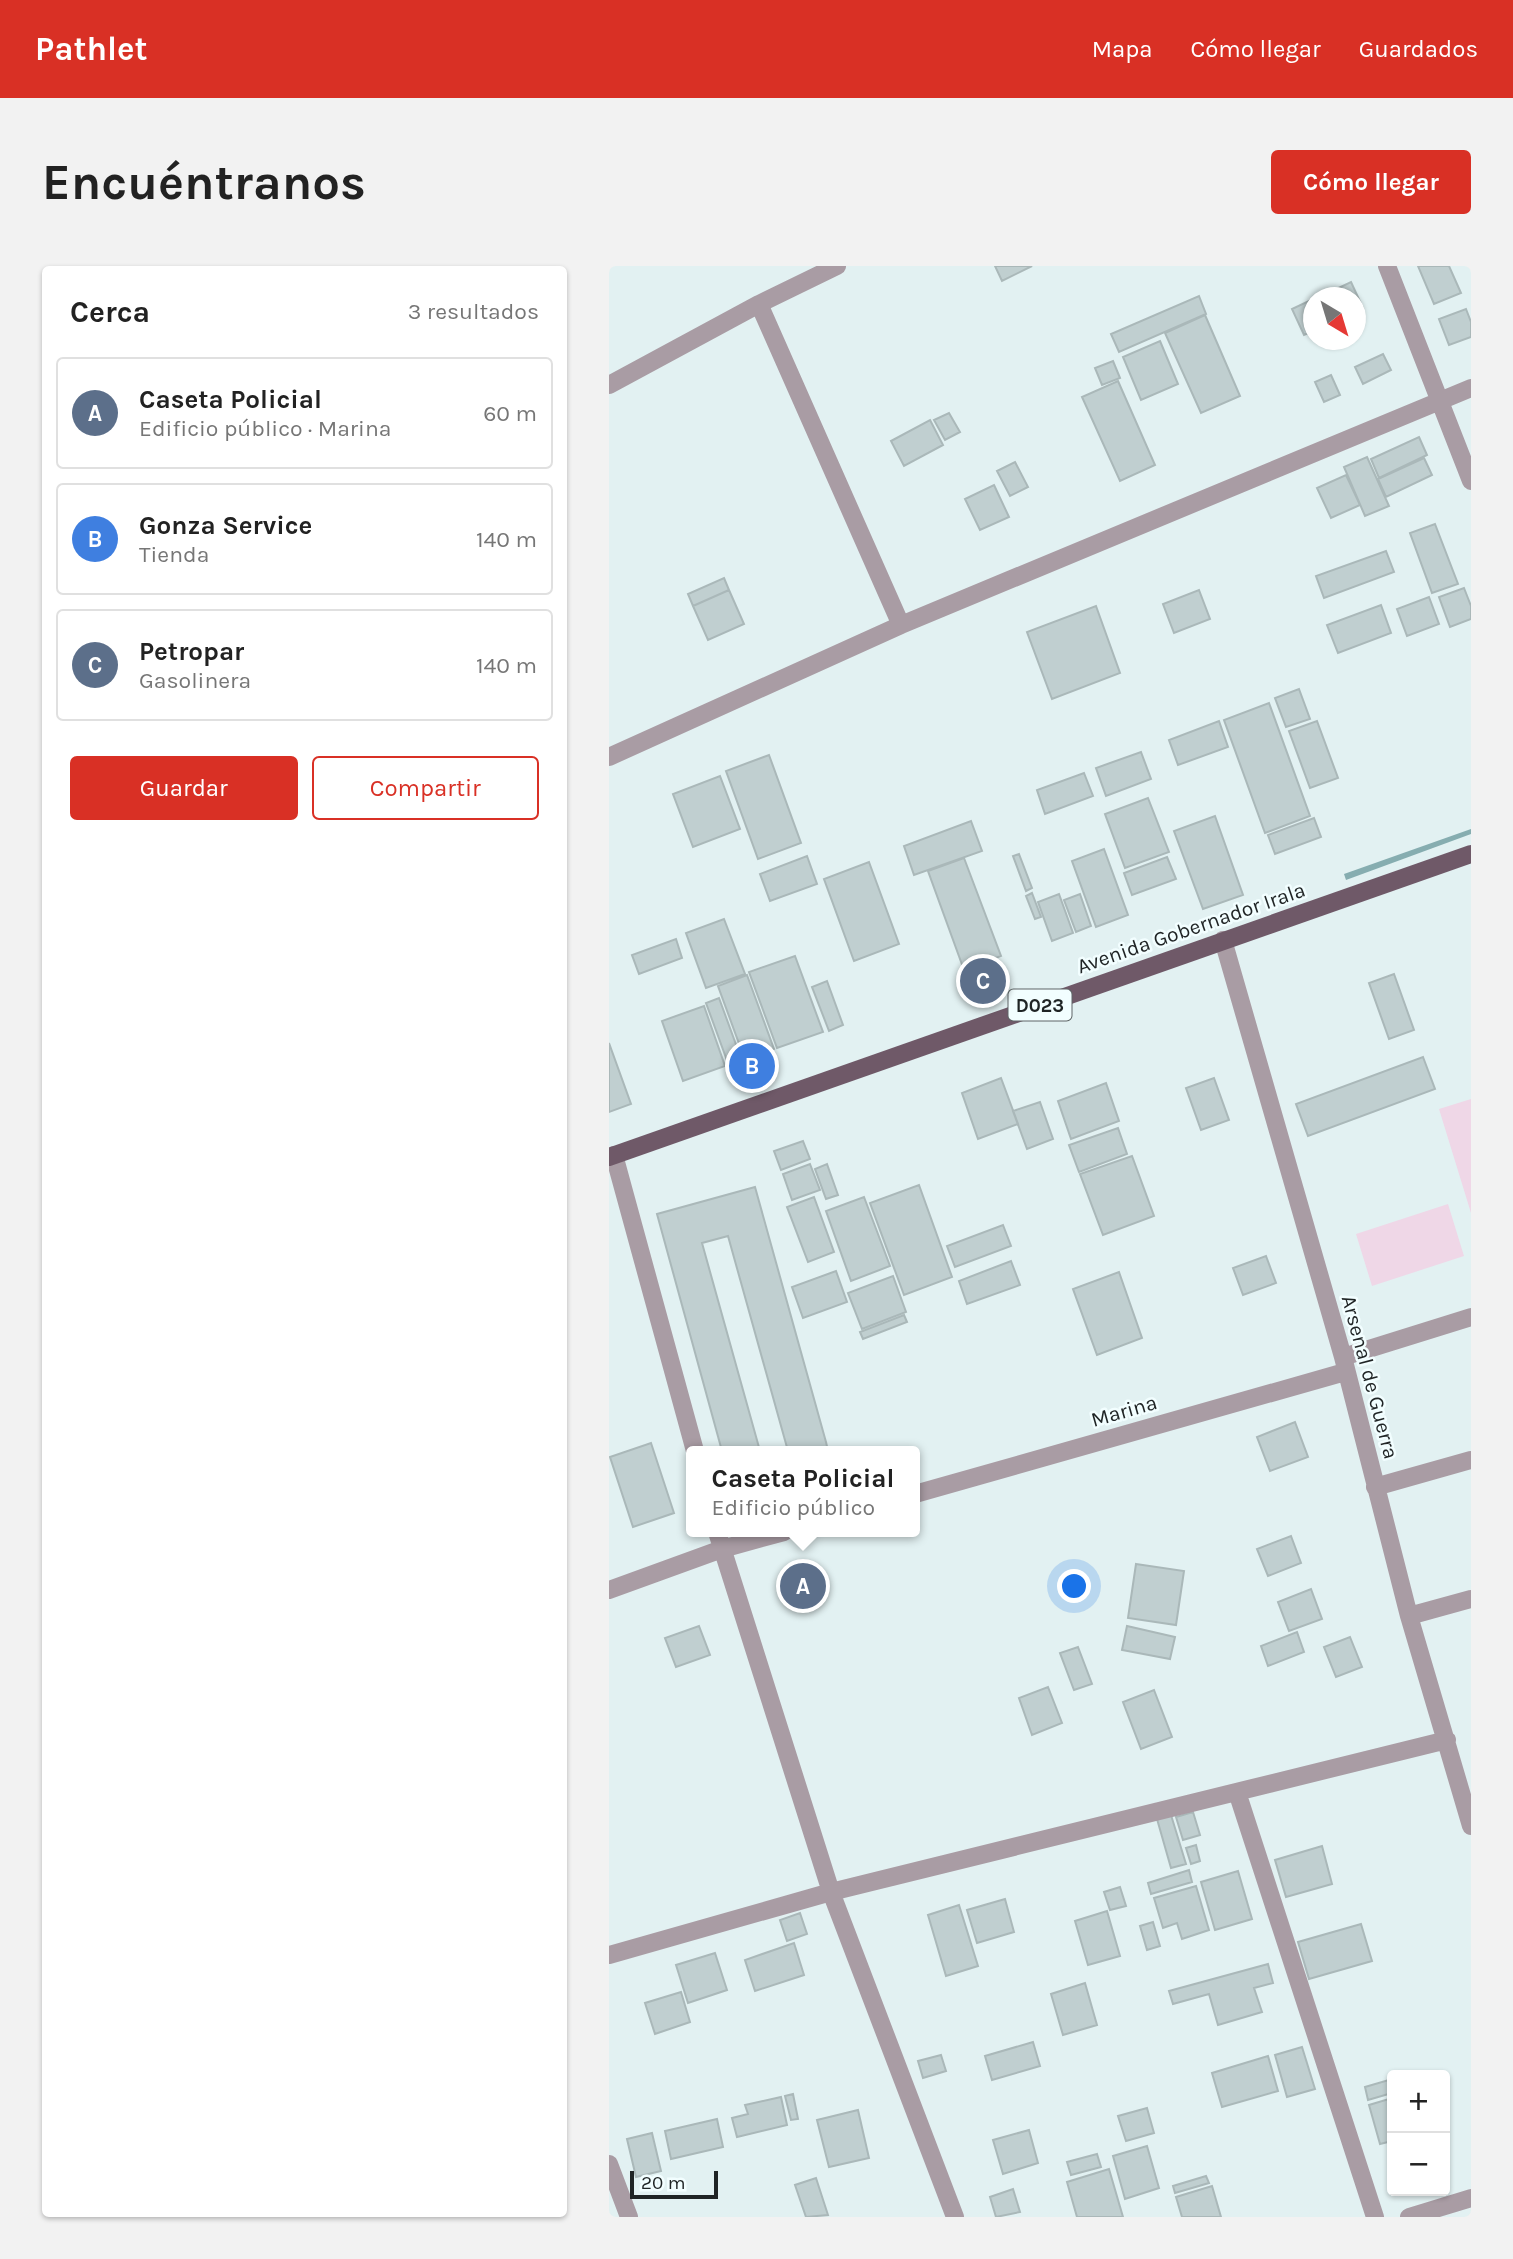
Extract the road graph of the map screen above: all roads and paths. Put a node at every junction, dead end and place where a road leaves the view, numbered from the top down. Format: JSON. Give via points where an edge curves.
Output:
{"nodes":[{"id":1,"x":837,"y":266,"type":"edge"},
{"id":2,"x":1387,"y":266,"type":"edge"},
{"id":3,"x":759,"y":304,"type":"junction"},
{"id":4,"x":609,"y":385,"type":"edge"},
{"id":5,"x":1471,"y":388,"type":"edge"},
{"id":6,"x":1438,"y":402,"type":"junction"},
{"id":7,"x":1471,"y":481,"type":"edge"},
{"id":8,"x":901,"y":625,"type":"junction"},
{"id":9,"x":609,"y":757,"type":"edge"},
{"id":10,"x":1471,"y":854,"type":"edge"},
{"id":11,"x":1223,"y":940,"type":"junction"},
{"id":12,"x":611,"y":1156,"type":"edge"},
{"id":13,"x":1471,"y":1317,"type":"edge"},
{"id":14,"x":1344,"y":1364,"type":"junction"},
{"id":15,"x":694,"y":1446,"type":"edge"},
{"id":16,"x":1471,"y":1461,"type":"edge"},
{"id":17,"x":1375,"y":1486,"type":"junction"},
{"id":18,"x":920,"y":1492,"type":"edge"},
{"id":19,"x":748,"y":1537,"type":"edge"},
{"id":20,"x":719,"y":1541,"type":"edge"},
{"id":21,"x":609,"y":1590,"type":"edge"},
{"id":22,"x":1471,"y":1599,"type":"edge"},
{"id":23,"x":1409,"y":1616,"type":"junction"},
{"id":24,"x":1447,"y":1740,"type":"junction"},
{"id":25,"x":1237,"y":1792,"type":"junction"},
{"id":26,"x":1471,"y":1826,"type":"edge"},
{"id":27,"x":831,"y":1892,"type":"junction"},
{"id":28,"x":609,"y":1955,"type":"edge"},
{"id":29,"x":609,"y":2164,"type":"edge"},
{"id":30,"x":1471,"y":2199,"type":"edge"},
{"id":31,"x":628,"y":2217,"type":"edge"},
{"id":32,"x":954,"y":2217,"type":"edge"},
{"id":33,"x":1375,"y":2217,"type":"edge"},
{"id":34,"x":1409,"y":2217,"type":"edge"}],
"edges":[{"from":1,"to":3,"type":"street"},
{"from":2,"to":6,"type":"street"},
{"from":3,"to":4,"type":"street"},
{"from":3,"to":8,"type":"street"},
{"from":5,"to":6,"type":"street"},
{"from":6,"to":7,"type":"street"},
{"from":6,"to":8,"type":"street"},
{"from":8,"to":9,"type":"street"},
{"from":10,"to":11,"type":"main road","name":"Avenida Gobernador Irala","number":"D023"},
{"from":11,"to":12,"type":"main road","name":"Avenida Gobernador Irala","number":"D023"},
{"from":11,"to":14,"type":"street","name":"Arsenal de Guerra"},
{"from":12,"to":15,"type":"street"},
{"from":13,"to":14,"type":"street","name":"Marina"},
{"from":14,"to":17,"type":"street","name":"Arsenal de Guerra"},
{"from":14,"to":18,"type":"street","name":"Marina"},
{"from":16,"to":17,"type":"street"},
{"from":17,"to":23,"type":"street","name":"Arsenal de Guerra"},
{"from":19,"to":20,"type":"street"},
{"from":20,"to":21,"type":"street"},
{"from":20,"to":27,"type":"street"},
{"from":22,"to":23,"type":"street"},
{"from":23,"to":24,"type":"street","name":"Arsenal de Guerra"},
{"from":24,"to":25,"type":"street"},
{"from":24,"to":26,"type":"street","name":"Arsenal de Guerra"},
{"from":25,"to":27,"type":"street"},
{"from":25,"to":33,"type":"street"},
{"from":27,"to":28,"type":"street"},
{"from":27,"to":32,"type":"street"},
{"from":29,"to":31,"type":"street"},
{"from":30,"to":34,"type":"street"}]}
